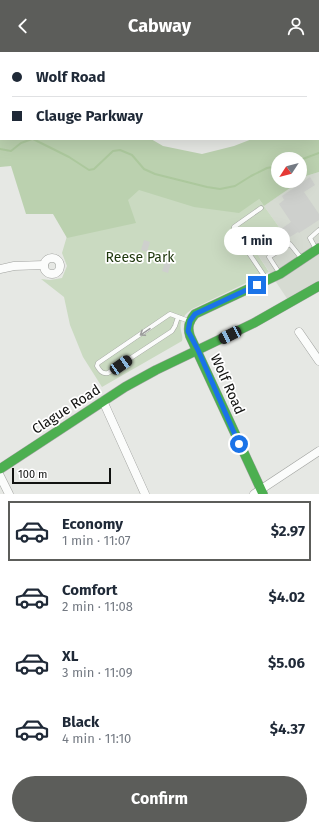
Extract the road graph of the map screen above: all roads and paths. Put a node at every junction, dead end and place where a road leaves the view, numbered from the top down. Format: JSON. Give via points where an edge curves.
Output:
{"nodes":[{"id":1,"x":261,"y":208,"type":"dead end"},
{"id":2,"x":319,"y":230,"type":"edge"},
{"id":3,"x":318,"y":248,"type":"edge"},
{"id":4,"x":302,"y":259,"type":"junction"},
{"id":5,"x":44,"y":265,"type":"dead end"},
{"id":6,"x":0,"y":269,"type":"edge"},
{"id":7,"x":280,"y":274,"type":"junction"},
{"id":8,"x":268,"y":280,"type":"junction"},
{"id":9,"x":319,"y":286,"type":"edge"},
{"id":10,"x":178,"y":317,"type":"junction"},
{"id":11,"x":190,"y":321,"type":"junction"},
{"id":12,"x":300,"y":332,"type":"dead end"},
{"id":13,"x":198,"y":350,"type":"junction"},
{"id":14,"x":319,"y":361,"type":"edge"},
{"id":15,"x":103,"y":401,"type":"junction"},
{"id":16,"x":319,"y":451,"type":"edge"},
{"id":17,"x":0,"y":469,"type":"edge"},
{"id":18,"x":0,"y":476,"type":"edge"},
{"id":19,"x":259,"y":493,"type":"edge"},
{"id":20,"x":9,"y":494,"type":"edge"},
{"id":21,"x":144,"y":494,"type":"edge"}],
"edges":[{"from":1,"to":8,"type":"lane","via":[[234,227],[234,231]]},
{"from":2,"to":3,"type":"lane","via":[[310,238]]},
{"from":3,"to":4,"type":"main road"},
{"from":4,"to":7,"type":"main road"},
{"from":4,"to":7,"type":"lane","via":[[290,244],[275,254],[270,258]]},
{"from":5,"to":6,"type":"street"},
{"from":7,"to":8,"type":"main road"},
{"from":8,"to":11,"type":"main road","via":[[195,314]]},
{"from":9,"to":13,"type":"main road","name":"Clague Road","via":[[254,323]]},
{"from":10,"to":10,"type":"lane","one_way":true,"via":[[170,314],[98,363],[100,372],[108,374],[172,330]]},
{"from":10,"to":11,"type":"lane"},
{"from":11,"to":13,"type":"main road","name":"Wolf Road","via":[[188,331]]},
{"from":12,"to":14,"type":"street"},
{"from":13,"to":15,"type":"main road","name":"Clague Road","via":[[156,370]]},
{"from":13,"to":19,"type":"main road","name":"Wolf Road"},
{"from":15,"to":17,"type":"main road","name":"Clague Road"},
{"from":15,"to":21,"type":"street"},
{"from":16,"to":19,"type":"street"},
{"from":18,"to":20,"type":"street"}]}
